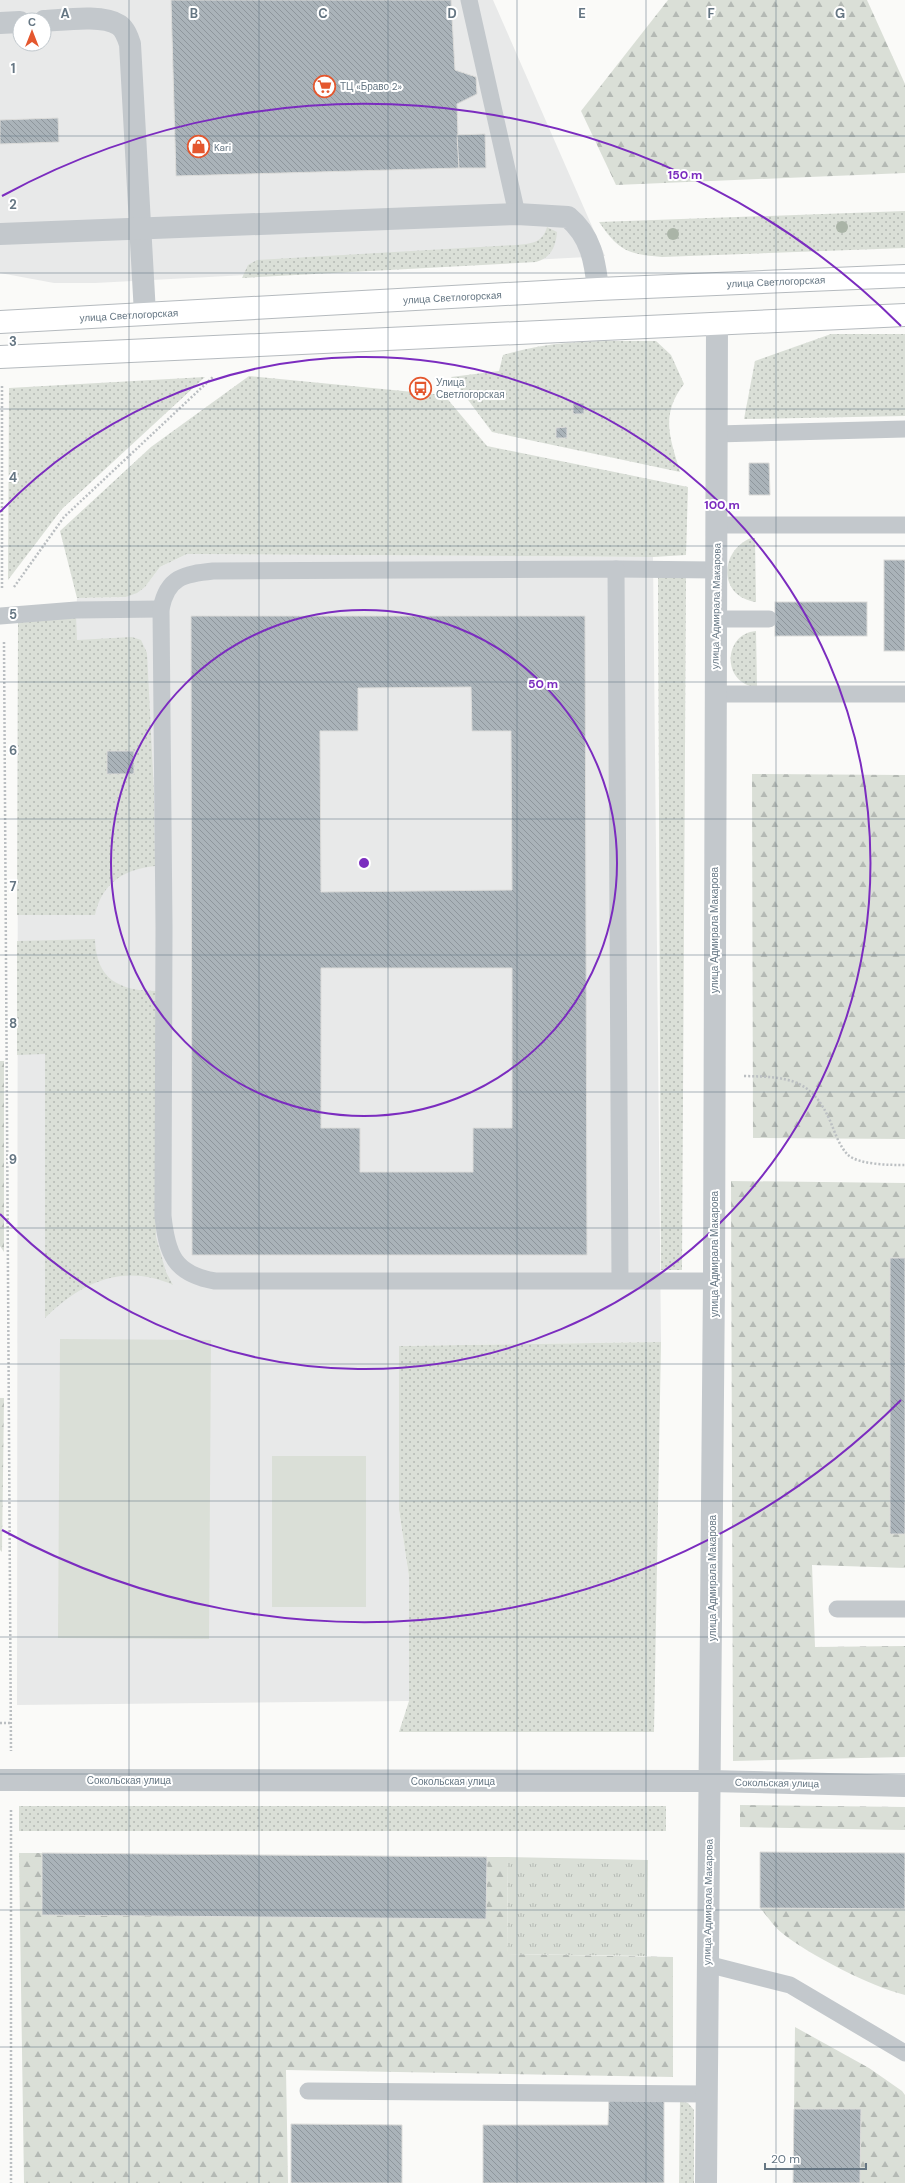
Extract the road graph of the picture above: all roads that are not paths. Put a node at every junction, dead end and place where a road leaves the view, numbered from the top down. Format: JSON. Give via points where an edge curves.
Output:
{"nodes":[{"id":1,"x":469,"y":0,"type":"edge"},
{"id":2,"x":52,"y":21,"type":"edge"},
{"id":3,"x":12,"y":22,"type":"edge"},
{"id":4,"x":0,"y":23,"type":"edge"},
{"id":5,"x":517,"y":214,"type":"junction"},
{"id":6,"x":140,"y":228,"type":"junction"},
{"id":7,"x":0,"y":234,"type":"edge"},
{"id":8,"x":905,"y":276,"type":"edge"},
{"id":9,"x":598,"y":289,"type":"junction"},
{"id":10,"x":145,"y":314,"type":"junction"},
{"id":11,"x":905,"y":315,"type":"edge"},
{"id":12,"x":0,"y":322,"type":"edge"},
{"id":13,"x":717,"y":324,"type":"junction"},
{"id":14,"x":0,"y":357,"type":"edge"},
{"id":15,"x":905,"y":429,"type":"edge"},
{"id":16,"x":716,"y":434,"type":"junction"},
{"id":17,"x":716,"y":524,"type":"junction"},
{"id":18,"x":905,"y":524,"type":"edge"},
{"id":19,"x":616,"y":568,"type":"junction"},
{"id":20,"x":716,"y":570,"type":"junction"},
{"id":21,"x":161,"y":609,"type":"junction"},
{"id":22,"x":2,"y":612,"type":"edge"},
{"id":23,"x":716,"y":619,"type":"junction"},
{"id":24,"x":769,"y":619,"type":"dead end"},
{"id":25,"x":715,"y":694,"type":"junction"},
{"id":26,"x":905,"y":694,"type":"edge"},
{"id":27,"x":620,"y":1281,"type":"junction"},
{"id":28,"x":714,"y":1281,"type":"junction"},
{"id":29,"x":837,"y":1609,"type":"dead end"},
{"id":30,"x":905,"y":1609,"type":"edge"},
{"id":31,"x":6,"y":1780,"type":"edge"},
{"id":32,"x":711,"y":1781,"type":"junction"},
{"id":33,"x":905,"y":1786,"type":"edge"},
{"id":34,"x":707,"y":1964,"type":"junction"},
{"id":35,"x":905,"y":2053,"type":"edge"},
{"id":36,"x":308,"y":2091,"type":"dead end"},
{"id":37,"x":707,"y":2094,"type":"junction"},
{"id":38,"x":706,"y":2183,"type":"edge"}],
"edges":[{"from":1,"to":5,"type":"lane"},
{"from":2,"to":6,"type":"street","via":[[110,20],[120,26],[130,44]]},
{"from":3,"to":4,"type":"street"},
{"from":5,"to":6,"type":"street"},
{"from":5,"to":9,"type":"street","via":[[568,217],[576,224],[583,231],[593,253]]},
{"from":6,"to":7,"type":"street"},
{"from":6,"to":10,"type":"street"},
{"from":8,"to":9,"type":"main road","name":"улица Светлогорская"},
{"from":9,"to":10,"type":"main road","name":"улица Светлогорская"},
{"from":10,"to":12,"type":"main road","name":"улица Светлогорская"},
{"from":11,"to":13,"type":"main road"},
{"from":13,"to":14,"type":"main road"},
{"from":13,"to":16,"type":"street","name":"улица Адмирала Макарова"},
{"from":15,"to":16,"type":"lane"},
{"from":16,"to":17,"type":"street","name":"улица Адмирала Макарова"},
{"from":17,"to":18,"type":"lane"},
{"from":17,"to":20,"type":"street","name":"улица Адмирала Макарова"},
{"from":19,"to":20,"type":"lane"},
{"from":19,"to":21,"type":"lane","via":[[213,571],[195,573],[174,581],[163,597]]},
{"from":19,"to":27,"type":"lane"},
{"from":20,"to":23,"type":"street","name":"улица Адмирала Макарова"},
{"from":21,"to":22,"type":"lane"},
{"from":21,"to":27,"type":"lane","via":[[163,1216],[169,1251],[177,1265],[199,1278],[215,1281]]},
{"from":23,"to":24,"type":"lane"},
{"from":23,"to":25,"type":"street","name":"улица Адмирала Макарова"},
{"from":25,"to":26,"type":"lane"},
{"from":25,"to":28,"type":"street","name":"улица Адмирала Макарова"},
{"from":27,"to":28,"type":"lane"},
{"from":28,"to":32,"type":"street","name":"улица Адмирала Макарова"},
{"from":29,"to":30,"type":"lane"},
{"from":31,"to":32,"type":"street","name":"Сокольская улица"},
{"from":32,"to":33,"type":"street","name":"Сокольская улица"},
{"from":32,"to":34,"type":"street","name":"улица Адмирала Макарова"},
{"from":34,"to":35,"type":"lane","via":[[790,1985]]},
{"from":34,"to":37,"type":"street","name":"улица Адмирала Макарова"},
{"from":36,"to":37,"type":"lane"},
{"from":37,"to":38,"type":"street","name":"улица Адмирала Макарова"}]}
